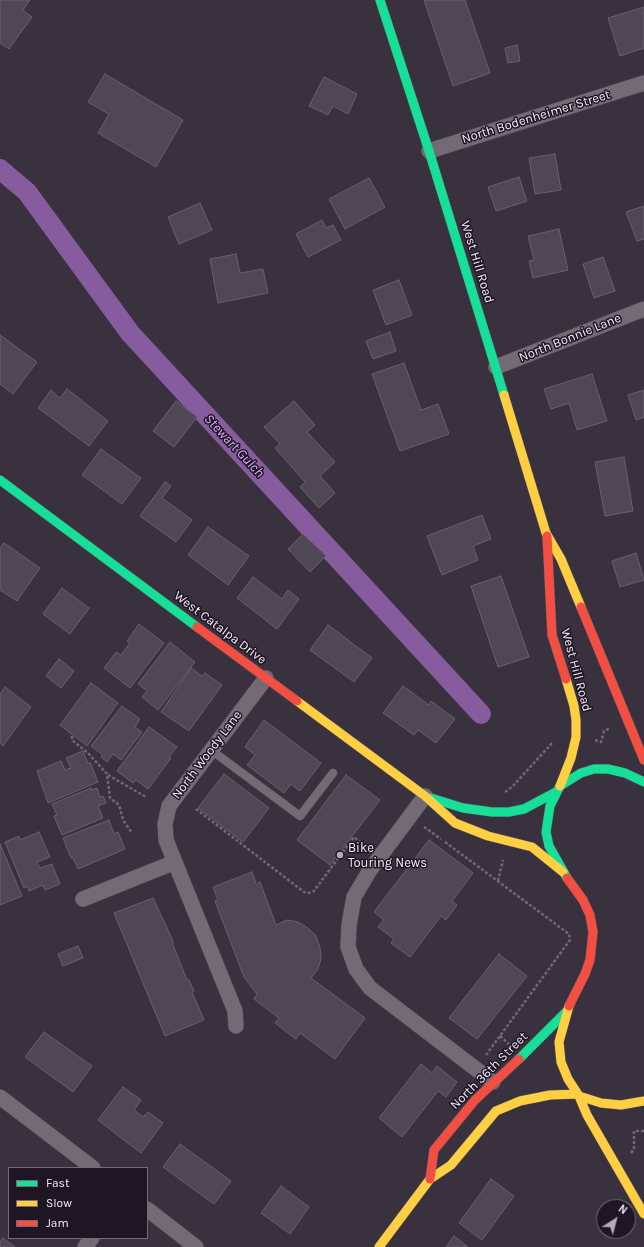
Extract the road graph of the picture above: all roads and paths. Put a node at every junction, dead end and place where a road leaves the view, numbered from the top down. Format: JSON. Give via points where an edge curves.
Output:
{"nodes":[{"id":1,"x":380,"y":0,"type":"edge"},
{"id":2,"x":644,"y":83,"type":"edge"},
{"id":3,"x":429,"y":150,"type":"junction"},
{"id":4,"x":644,"y":309,"type":"edge"},
{"id":5,"x":496,"y":367,"type":"junction"},
{"id":6,"x":0,"y":480,"type":"edge"},
{"id":7,"x":546,"y":533,"type":"junction"},
{"id":8,"x":266,"y":678,"type":"junction"},
{"id":9,"x":615,"y":727,"type":"dead end"},
{"id":10,"x":72,"y":736,"type":"dead end"},
{"id":11,"x":591,"y":739,"type":"dead end"},
{"id":12,"x":555,"y":740,"type":"dead end"},
{"id":13,"x":211,"y":750,"type":"junction"},
{"id":14,"x":644,"y":760,"type":"edge"},
{"id":15,"x":333,"y":773,"type":"dead end"},
{"id":16,"x":107,"y":774,"type":"junction"},
{"id":17,"x":644,"y":782,"type":"edge"},
{"id":18,"x":558,"y":789,"type":"junction"},
{"id":19,"x":499,"y":794,"type":"dead end"},
{"id":20,"x":424,"y":796,"type":"junction"},
{"id":21,"x":146,"y":797,"type":"dead end"},
{"id":22,"x":196,"y":809,"type":"dead end"},
{"id":23,"x":420,"y":824,"type":"dead end"},
{"id":24,"x":132,"y":833,"type":"dead end"},
{"id":25,"x":362,"y":843,"type":"dead end"},
{"id":26,"x":505,"y":854,"type":"dead end"},
{"id":27,"x":175,"y":862,"type":"junction"},
{"id":28,"x":563,"y":872,"type":"junction"},
{"id":29,"x":498,"y":881,"type":"junction"},
{"id":30,"x":83,"y":899,"type":"dead end"},
{"id":31,"x":568,"y":1009,"type":"junction"},
{"id":32,"x":236,"y":1026,"type":"dead end"},
{"id":33,"x":482,"y":1060,"type":"dead end"},
{"id":34,"x":578,"y":1095,"type":"junction"},
{"id":35,"x":0,"y":1097,"type":"edge"},
{"id":36,"x":494,"y":1098,"type":"junction"},
{"id":37,"x":644,"y":1101,"type":"edge"},
{"id":38,"x":644,"y":1131,"type":"edge"},
{"id":39,"x":626,"y":1155,"type":"dead end"},
{"id":40,"x":92,"y":1167,"type":"edge"},
{"id":41,"x":430,"y":1179,"type":"junction"},
{"id":42,"x":148,"y":1210,"type":"edge"},
{"id":43,"x":644,"y":1214,"type":"edge"},
{"id":44,"x":91,"y":1239,"type":"edge"},
{"id":45,"x":85,"y":1247,"type":"edge"},
{"id":46,"x":196,"y":1247,"type":"edge"},
{"id":47,"x":380,"y":1247,"type":"edge"}],
"edges":[{"from":1,"to":3,"type":"street","name":"West Hill Road"},
{"from":2,"to":3,"type":"street","name":"North Bodenheimer Street"},
{"from":3,"to":5,"type":"street","name":"West Hill Road"},
{"from":4,"to":5,"type":"street","name":"North Bonnie Lane"},
{"from":5,"to":7,"type":"street","name":"West Hill Road"},
{"from":6,"to":8,"type":"street","name":"West Catalpa Drive"},
{"from":7,"to":14,"type":"street","name":"West Hill Road","via":[[561,559]]},
{"from":7,"to":18,"type":"street","name":"West Hill Road","via":[[552,635],[576,720],[576,737],[571,758]]},
{"from":8,"to":13,"type":"street","name":"North Woody Lane"},
{"from":8,"to":20,"type":"street","name":"West Catalpa Drive"},
{"from":9,"to":11,"type":"path","via":[[604,731],[601,742]]},
{"from":10,"to":16,"type":"path","via":[[72,740]]},
{"from":12,"to":19,"type":"path","via":[[512,787]]},
{"from":13,"to":15,"type":"lane","via":[[300,816]]},
{"from":13,"to":27,"type":"street","name":"North Woody Lane","via":[[169,806],[165,824],[166,840]]},
{"from":16,"to":21,"type":"path"},
{"from":16,"to":24,"type":"path","via":[[110,798],[117,803],[123,820]]},
{"from":17,"to":18,"type":"street","name":"West Catalpa Drive","via":[[625,773],[594,769],[581,773]]},
{"from":18,"to":20,"type":"street","name":"West Catalpa Drive","via":[[524,809],[509,812],[463,808]]},
{"from":18,"to":28,"type":"street","name":"West Hill Road","via":[[550,806],[546,832],[549,846]]},
{"from":20,"to":28,"type":"street","name":"West Catalpa Drive","via":[[455,823],[488,836],[532,847]]},
{"from":20,"to":36,"type":"street","via":[[370,870],[354,897],[348,947],[356,969],[370,988]]},
{"from":22,"to":25,"type":"path","via":[[304,892],[314,891],[354,837]]},
{"from":23,"to":29,"type":"path"},
{"from":26,"to":29,"type":"path"},
{"from":27,"to":30,"type":"street"},
{"from":27,"to":32,"type":"street","name":"North Woody Lane","via":[[235,1011]]},
{"from":28,"to":31,"type":"street","via":[[583,900],[590,915],[593,932],[590,960]]},
{"from":29,"to":33,"type":"path","via":[[569,934],[570,940]]},
{"from":31,"to":34,"type":"street","via":[[559,1042],[561,1062]]},
{"from":31,"to":36,"type":"street","name":"North 36th Street","via":[[522,1057]]},
{"from":34,"to":36,"type":"street","name":"North 36th Street","via":[[550,1095],[520,1101]]},
{"from":34,"to":37,"type":"street","name":"North 36th Street","via":[[601,1103],[621,1105]]},
{"from":34,"to":43,"type":"street"},
{"from":35,"to":40,"type":"street"},
{"from":36,"to":41,"type":"street","name":"North 36th Street","via":[[451,1165]]},
{"from":36,"to":41,"type":"street","name":"North 36th Street","via":[[475,1100],[461,1115],[434,1150]]},
{"from":38,"to":39,"type":"path","via":[[634,1131],[634,1149]]},
{"from":41,"to":47,"type":"street","name":"North 36th Street"},
{"from":42,"to":46,"type":"street"},
{"from":44,"to":45,"type":"street"}]}
